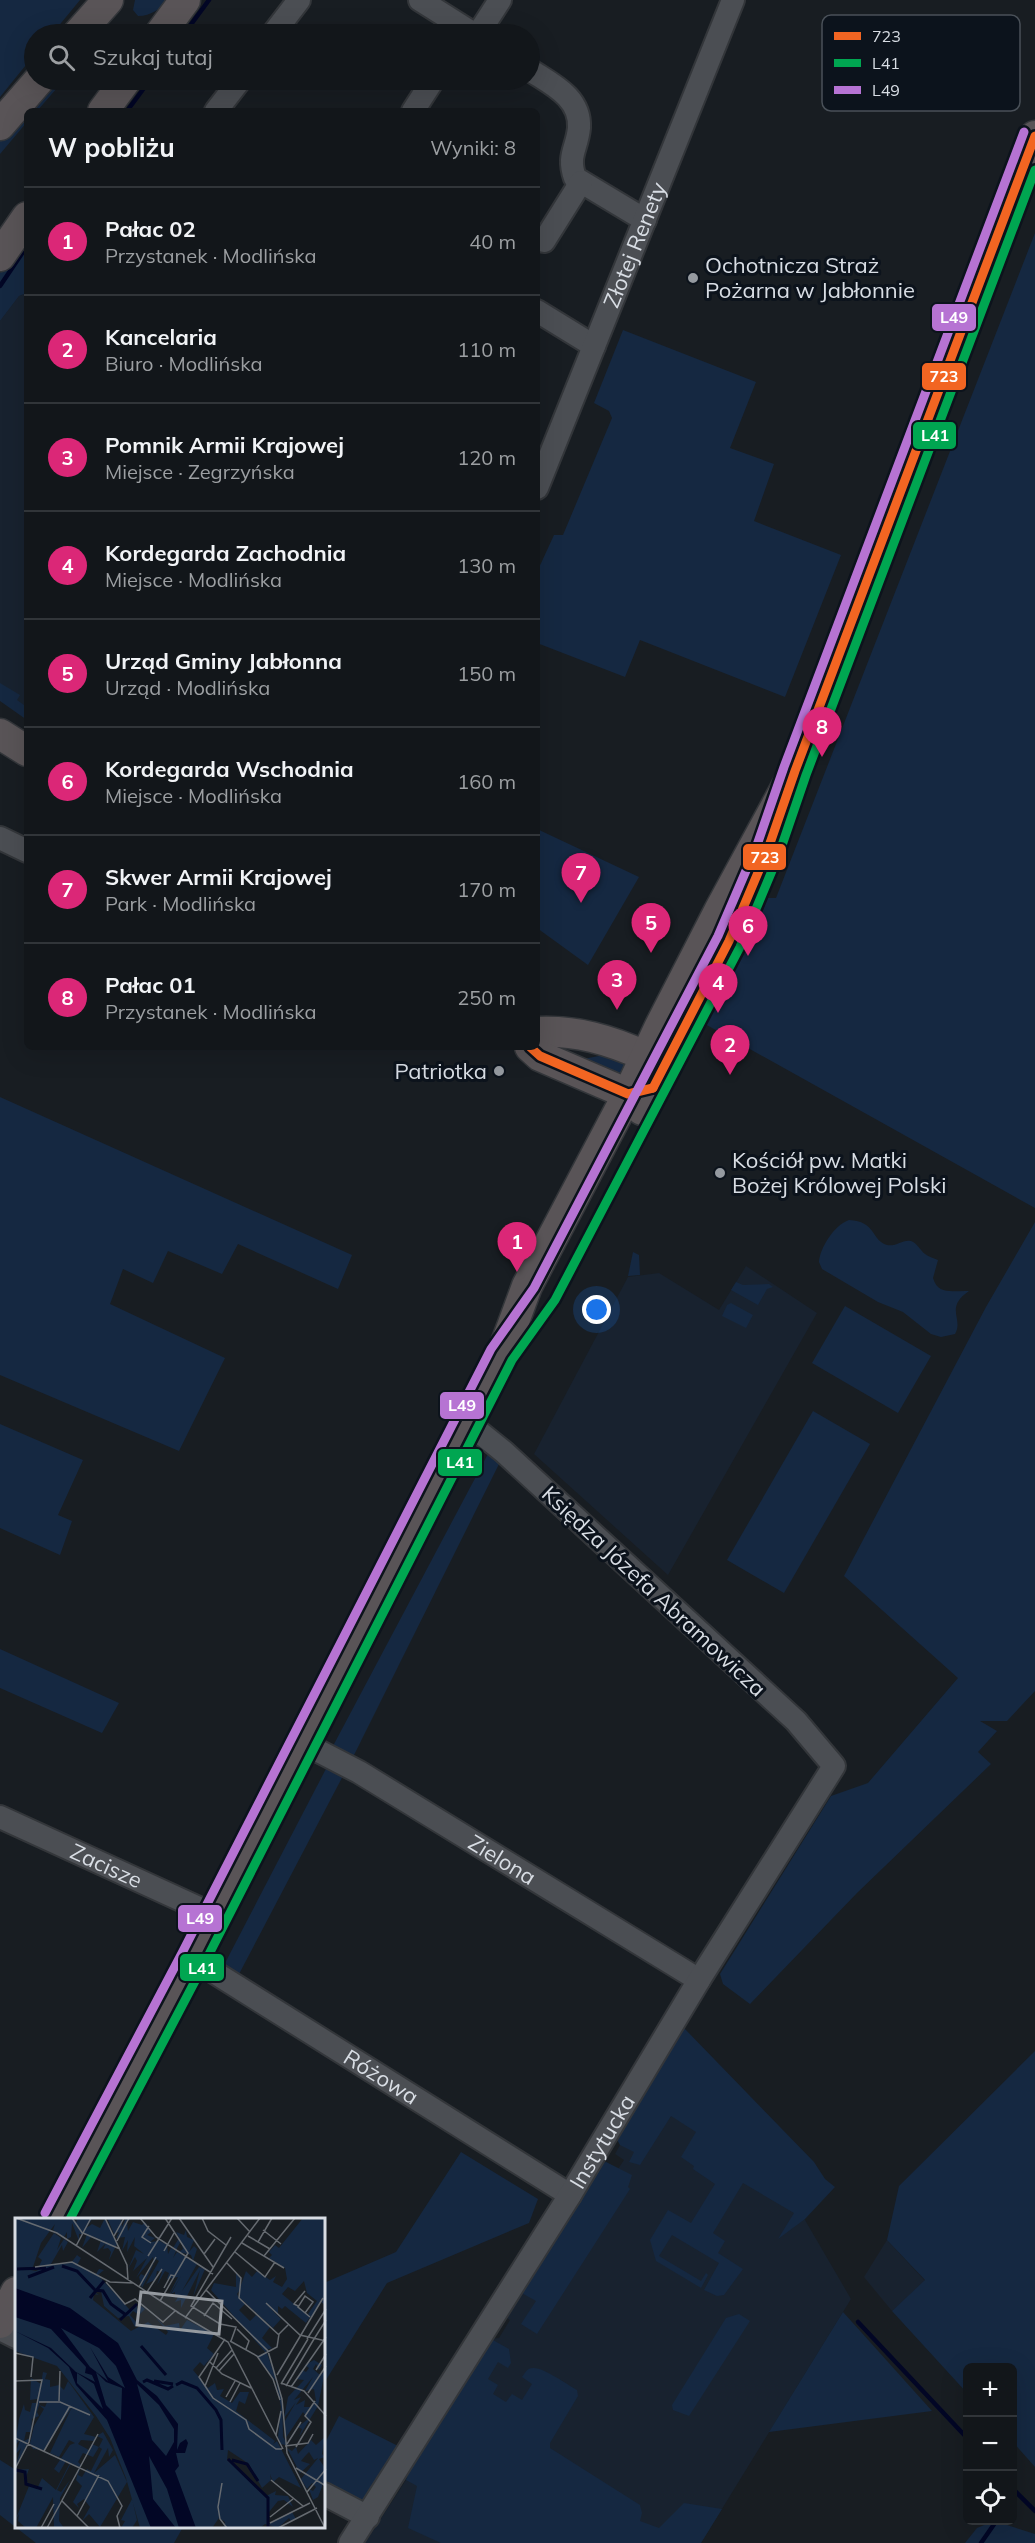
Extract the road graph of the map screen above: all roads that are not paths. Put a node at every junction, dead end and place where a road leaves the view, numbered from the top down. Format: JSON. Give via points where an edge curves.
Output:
{"nodes":[{"id":1,"x":108,"y":0,"type":"edge"},
{"id":2,"x":185,"y":0,"type":"edge"},
{"id":3,"x":299,"y":0,"type":"edge"},
{"id":4,"x":420,"y":0,"type":"edge"},
{"id":5,"x":500,"y":0,"type":"edge"},
{"id":6,"x":733,"y":0,"type":"edge"},
{"id":7,"x":87,"y":24,"type":"edge"},
{"id":8,"x":167,"y":24,"type":"edge"},
{"id":9,"x":281,"y":24,"type":"edge"},
{"id":10,"x":456,"y":24,"type":"edge"},
{"id":11,"x":478,"y":24,"type":"edge"},
{"id":12,"x":540,"y":76,"type":"edge"},
{"id":13,"x":30,"y":90,"type":"edge"},
{"id":14,"x":119,"y":90,"type":"edge"},
{"id":15,"x":232,"y":90,"type":"edge"},
{"id":16,"x":427,"y":90,"type":"edge"},
{"id":17,"x":105,"y":108,"type":"edge"},
{"id":18,"x":218,"y":108,"type":"edge"},
{"id":19,"x":415,"y":108,"type":"edge"},
{"id":20,"x":0,"y":125,"type":"edge"},
{"id":21,"x":1035,"y":136,"type":"edge"},
{"id":22,"x":581,"y":182,"type":"junction"},
{"id":23,"x":645,"y":220,"type":"junction"},
{"id":24,"x":24,"y":221,"type":"edge"},
{"id":25,"x":544,"y":241,"type":"dead end"},
{"id":26,"x":0,"y":255,"type":"edge"},
{"id":27,"x":540,"y":313,"type":"edge"},
{"id":28,"x":594,"y":346,"type":"junction"},
{"id":29,"x":540,"y":481,"type":"edge"},
{"id":30,"x":0,"y":734,"type":"edge"},
{"id":31,"x":24,"y":749,"type":"edge"},
{"id":32,"x":795,"y":771,"type":"junction"},
{"id":33,"x":0,"y":838,"type":"edge"},
{"id":34,"x":24,"y":850,"type":"edge"},
{"id":35,"x":550,"y":1031,"type":"edge"},
{"id":36,"x":533,"y":1050,"type":"edge"},
{"id":37,"x":645,"y":1056,"type":"junction"},
{"id":38,"x":641,"y":1091,"type":"junction"},
{"id":39,"x":468,"y":1423,"type":"junction"},
{"id":40,"x":303,"y":1743,"type":"junction"},
{"id":41,"x":834,"y":1766,"type":"joint"},
{"id":42,"x":0,"y":1817,"type":"edge"},
{"id":43,"x":214,"y":1915,"type":"junction"},
{"id":44,"x":193,"y":1959,"type":"junction"},
{"id":45,"x":699,"y":1980,"type":"junction"},
{"id":46,"x":570,"y":2195,"type":"junction"},
{"id":47,"x":57,"y":2218,"type":"edge"},
{"id":48,"x":15,"y":2294,"type":"edge"},
{"id":49,"x":0,"y":2323,"type":"edge"},
{"id":50,"x":0,"y":2329,"type":"edge"},
{"id":51,"x":15,"y":2336,"type":"edge"},
{"id":52,"x":326,"y":2495,"type":"edge"},
{"id":53,"x":368,"y":2517,"type":"junction"},
{"id":54,"x":350,"y":2543,"type":"edge"}],
"edges":[{"from":1,"to":7,"type":"main road"},
{"from":2,"to":8,"type":"main road"},
{"from":3,"to":9,"type":"street"},
{"from":4,"to":10,"type":"street"},
{"from":5,"to":11,"type":"street"},
{"from":6,"to":23,"type":"street","name":"Złotej Renety"},
{"from":12,"to":22,"type":"street","via":[[566,93],[576,109],[579,127],[571,166]]},
{"from":13,"to":20,"type":"main road"},
{"from":14,"to":17,"type":"main road"},
{"from":15,"to":18,"type":"street"},
{"from":16,"to":19,"type":"street"},
{"from":21,"to":32,"type":"main road"},
{"from":22,"to":23,"type":"street"},
{"from":22,"to":25,"type":"street"},
{"from":23,"to":28,"type":"street","name":"Złotej Renety"},
{"from":24,"to":26,"type":"main road"},
{"from":27,"to":28,"type":"street"},
{"from":28,"to":29,"type":"street","name":"Złotej Renety"},
{"from":30,"to":31,"type":"main road"},
{"from":32,"to":37,"type":"main road"},
{"from":32,"to":38,"type":"main road","via":[[768,849],[729,941]]},
{"from":33,"to":34,"type":"street"},
{"from":35,"to":37,"type":"main road","via":[[614,1043]]},
{"from":36,"to":38,"type":"main road","via":[[540,1056]]},
{"from":37,"to":38,"type":"main road"},
{"from":38,"to":39,"type":"main road","via":[[527,1286],[502,1354]]},
{"from":39,"to":40,"type":"main road"},
{"from":39,"to":41,"type":"street","name":"Księdza Józefa Abramowicza","via":[[796,1722]]},
{"from":40,"to":43,"type":"main road"},
{"from":40,"to":45,"type":"street","name":"Zielona","via":[[359,1772]]},
{"from":41,"to":45,"type":"street","name":"Instytucka"},
{"from":42,"to":43,"type":"street","name":"Zacisze"},
{"from":43,"to":44,"type":"main road"},
{"from":44,"to":46,"type":"street","name":"Różowa"},
{"from":44,"to":47,"type":"main road"},
{"from":45,"to":46,"type":"street","name":"Instytucka"},
{"from":46,"to":53,"type":"street","name":"Instytucka"},
{"from":48,"to":49,"type":"main road"},
{"from":50,"to":51,"type":"street"},
{"from":52,"to":53,"type":"street"},
{"from":53,"to":54,"type":"street","name":"Instytucka"}]}
